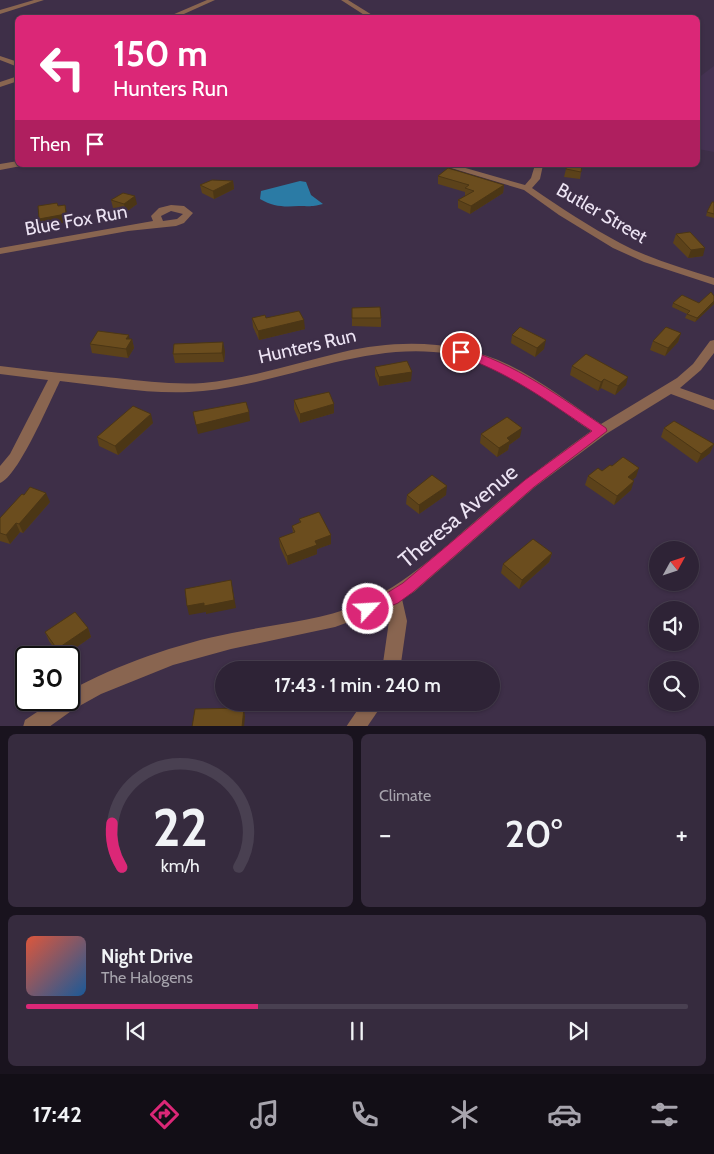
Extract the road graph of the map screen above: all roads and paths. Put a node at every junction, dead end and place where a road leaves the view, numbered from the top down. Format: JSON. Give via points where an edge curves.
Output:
{"nodes":[{"id":1,"x":42,"y":0,"type":"edge"},
{"id":2,"x":212,"y":0,"type":"edge"},
{"id":3,"x":344,"y":0,"type":"edge"},
{"id":4,"x":0,"y":12,"type":"edge"},
{"id":5,"x":175,"y":15,"type":"edge"},
{"id":6,"x":369,"y":15,"type":"edge"},
{"id":7,"x":0,"y":58,"type":"edge"},
{"id":8,"x":15,"y":64,"type":"edge"},
{"id":9,"x":15,"y":79,"type":"edge"},
{"id":10,"x":0,"y":85,"type":"edge"},
{"id":11,"x":15,"y":164,"type":"edge"},
{"id":12,"x":0,"y":167,"type":"edge"},
{"id":13,"x":452,"y":167,"type":"edge"},
{"id":14,"x":538,"y":167,"type":"edge"},
{"id":15,"x":527,"y":188,"type":"junction"},
{"id":16,"x":158,"y":223,"type":"dead end"},
{"id":17,"x":0,"y":252,"type":"edge"},
{"id":18,"x":714,"y":282,"type":"edge"},
{"id":19,"x":714,"y":344,"type":"edge"},
{"id":20,"x":0,"y":370,"type":"edge"},
{"id":21,"x":56,"y":376,"type":"junction"},
{"id":22,"x":670,"y":389,"type":"junction"},
{"id":23,"x":714,"y":405,"type":"edge"},
{"id":24,"x":601,"y":431,"type":"junction"},
{"id":25,"x":0,"y":477,"type":"edge"},
{"id":26,"x":393,"y":598,"type":"junction"},
{"id":27,"x":392,"y":661,"type":"edge"},
{"id":28,"x":368,"y":711,"type":"edge"},
{"id":29,"x":32,"y":726,"type":"edge"},
{"id":30,"x":355,"y":726,"type":"edge"}],
"edges":[{"from":1,"to":4,"type":"street"},
{"from":2,"to":5,"type":"street"},
{"from":3,"to":6,"type":"street"},
{"from":7,"to":8,"type":"street"},
{"from":9,"to":10,"type":"street"},
{"from":11,"to":12,"type":"street"},
{"from":13,"to":15,"type":"street","name":"Butler Street"},
{"from":14,"to":15,"type":"street","via":[[535,179]]},
{"from":15,"to":18,"type":"street","name":"Butler Street","via":[[562,213],[624,249]]},
{"from":16,"to":17,"type":"street","name":"Blue Fox Run"},
{"from":19,"to":22,"type":"street","name":"Theresa Avenue","via":[[697,367]]},
{"from":20,"to":21,"type":"street","name":"Hunters Run"},
{"from":21,"to":24,"type":"street","name":"Hunters Run","via":[[155,387],[202,387],[232,383],[374,349],[433,347],[461,352],[502,367]]},
{"from":21,"to":25,"type":"street","via":[[15,457]]},
{"from":22,"to":23,"type":"street"},
{"from":22,"to":24,"type":"street","name":"Theresa Avenue"},
{"from":24,"to":26,"type":"street","name":"Theresa Avenue","via":[[530,483]]},
{"from":26,"to":27,"type":"street","via":[[398,621]]},
{"from":26,"to":29,"type":"street","name":"Theresa Avenue","via":[[330,623],[206,647],[167,659],[79,696]]},
{"from":28,"to":30,"type":"street"}]}
